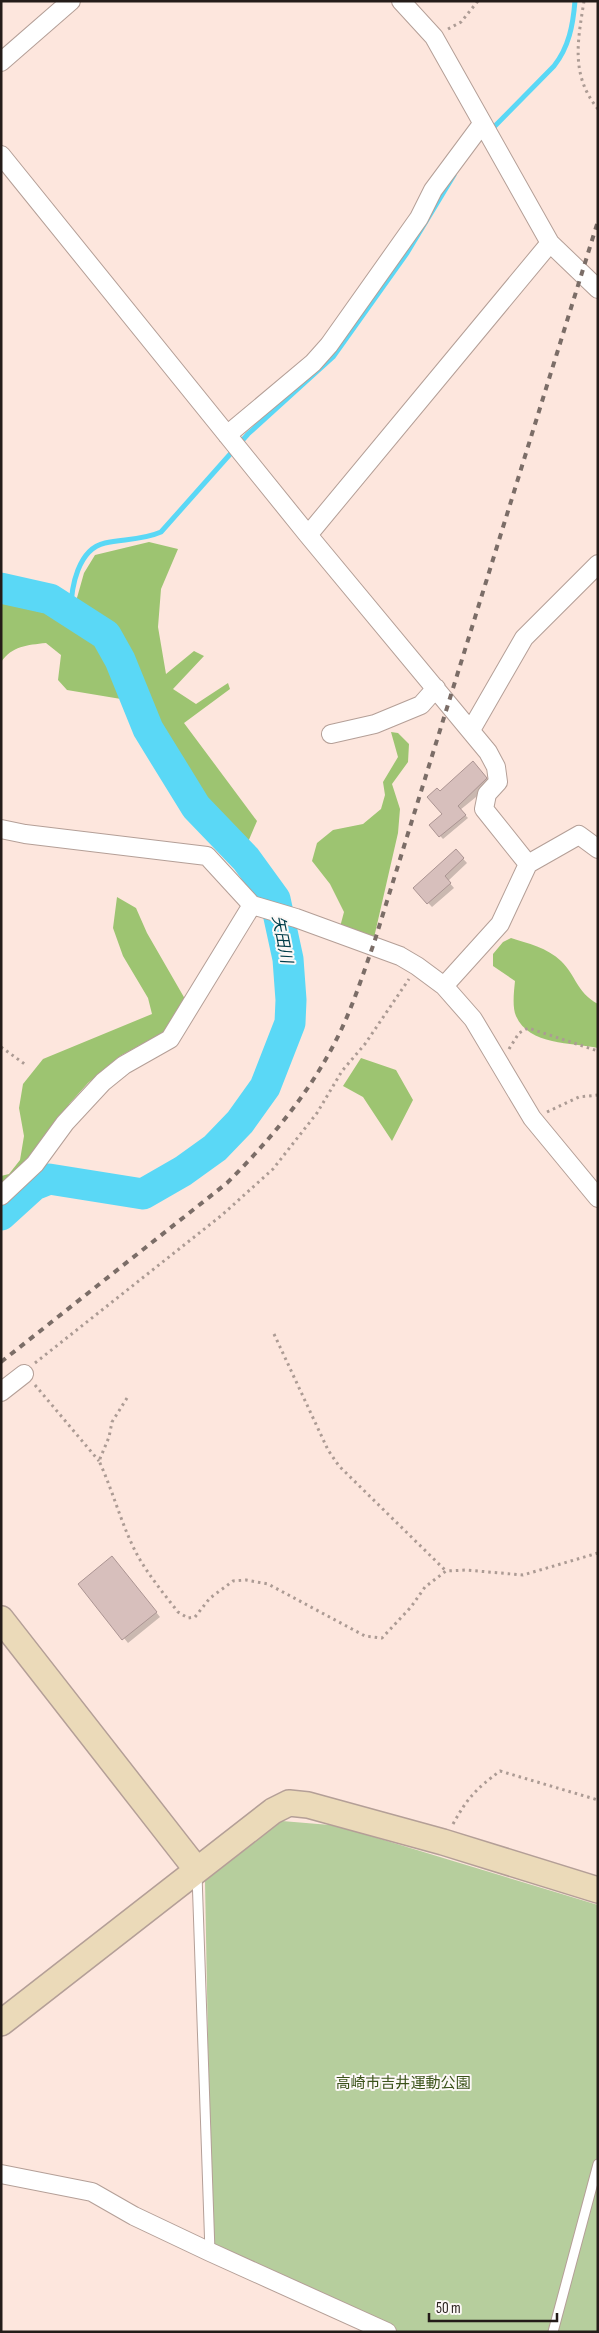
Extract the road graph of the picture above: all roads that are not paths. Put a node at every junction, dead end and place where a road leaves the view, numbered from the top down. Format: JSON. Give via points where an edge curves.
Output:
{"nodes":[{"id":1,"x":71,"y":1,"type":"edge"},
{"id":2,"x":401,"y":1,"type":"edge"},
{"id":3,"x":1,"y":62,"type":"edge"},
{"id":4,"x":482,"y":124,"type":"junction"},
{"id":5,"x":1,"y":156,"type":"edge"},
{"id":6,"x":550,"y":243,"type":"junction"},
{"id":7,"x":598,"y":289,"type":"edge"},
{"id":8,"x":227,"y":435,"type":"junction"},
{"id":9,"x":308,"y":535,"type":"junction"},
{"id":10,"x":598,"y":564,"type":"edge"},
{"id":11,"x":436,"y":688,"type":"junction"},
{"id":12,"x":471,"y":730,"type":"junction"},
{"id":13,"x":331,"y":734,"type":"dead end"},
{"id":14,"x":1,"y":829,"type":"edge"},
{"id":15,"x":598,"y":849,"type":"edge"},
{"id":16,"x":528,"y":864,"type":"junction"},
{"id":17,"x":256,"y":906,"type":"junction"},
{"id":18,"x":444,"y":986,"type":"junction"},
{"id":19,"x":1,"y":1196,"type":"edge"},
{"id":20,"x":598,"y":1198,"type":"edge"},
{"id":21,"x":24,"y":1374,"type":"road end"},
{"id":22,"x":1,"y":1392,"type":"edge"},
{"id":23,"x":1,"y":1619,"type":"edge"},
{"id":24,"x":197,"y":1870,"type":"junction"},
{"id":25,"x":598,"y":1890,"type":"edge"},
{"id":26,"x":1,"y":2023,"type":"edge"},
{"id":27,"x":598,"y":2164,"type":"edge"},
{"id":28,"x":1,"y":2174,"type":"edge"},
{"id":29,"x":210,"y":2252,"type":"junction"},
{"id":30,"x":387,"y":2332,"type":"edge"},
{"id":31,"x":553,"y":2332,"type":"edge"}],
"edges":[{"from":1,"to":3,"type":"street"},
{"from":2,"to":4,"type":"street","via":[[434,38]]},
{"from":4,"to":6,"type":"street"},
{"from":4,"to":8,"type":"street","via":[[433,190],[419,218],[329,345]]},
{"from":5,"to":8,"type":"street"},
{"from":6,"to":7,"type":"street"},
{"from":6,"to":9,"type":"street"},
{"from":8,"to":9,"type":"street"},
{"from":9,"to":11,"type":"street"},
{"from":10,"to":12,"type":"street","via":[[524,638]]},
{"from":11,"to":12,"type":"street"},
{"from":11,"to":13,"type":"street","via":[[421,705],[375,724]]},
{"from":12,"to":16,"type":"street","via":[[496,767],[498,782],[487,794],[484,809]]},
{"from":14,"to":17,"type":"street","via":[[207,856]]},
{"from":15,"to":16,"type":"street","via":[[579,835]]},
{"from":16,"to":18,"type":"street","via":[[500,924]]},
{"from":17,"to":18,"type":"street","via":[[400,956]]},
{"from":17,"to":19,"type":"street","via":[[170,1039],[103,1082],[65,1122],[35,1164]]},
{"from":18,"to":20,"type":"street","via":[[473,1019],[532,1118]]},
{"from":21,"to":22,"type":"street"},
{"from":23,"to":24,"type":"street"},
{"from":24,"to":25,"type":"street","via":[[273,1810],[289,1803],[308,1805],[443,1842]]},
{"from":24,"to":26,"type":"street"},
{"from":24,"to":29,"type":"lane"},
{"from":27,"to":31,"type":"lane"},
{"from":28,"to":29,"type":"street","via":[[92,2192]]},
{"from":29,"to":30,"type":"street"}]}
